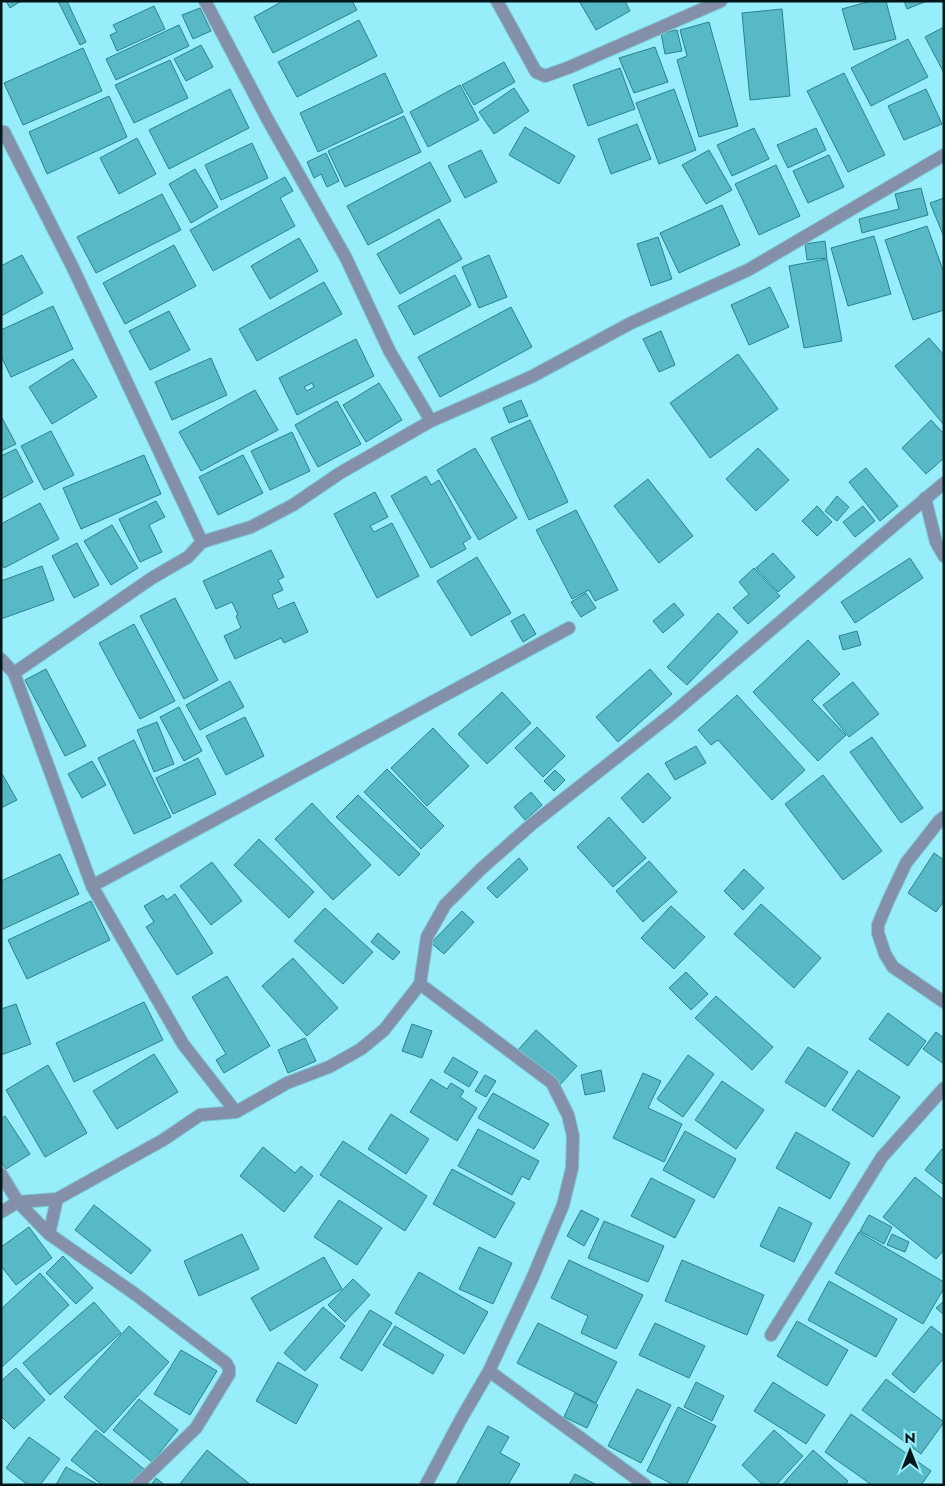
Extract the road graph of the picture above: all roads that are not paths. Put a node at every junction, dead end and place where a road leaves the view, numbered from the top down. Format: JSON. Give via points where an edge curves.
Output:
{"nodes":[{"id":1,"x":206,"y":1,"type":"edge"},
{"id":2,"x":497,"y":1,"type":"edge"},
{"id":3,"x":721,"y":1,"type":"edge"},
{"id":4,"x":4,"y":132,"type":"dead end"},
{"id":5,"x":944,"y":155,"type":"edge"},
{"id":6,"x":431,"y":421,"type":"junction"},
{"id":7,"x":944,"y":483,"type":"edge"},
{"id":8,"x":925,"y":498,"type":"junction"},
{"id":9,"x":202,"y":542,"type":"junction"},
{"id":10,"x":944,"y":556,"type":"edge"},
{"id":11,"x":569,"y":628,"type":"dead end"},
{"id":12,"x":1,"y":659,"type":"edge"},
{"id":13,"x":14,"y":673,"type":"junction"},
{"id":14,"x":944,"y":817,"type":"edge"},
{"id":15,"x":92,"y":886,"type":"junction"},
{"id":16,"x":420,"y":984,"type":"junction"},
{"id":17,"x":944,"y":1002,"type":"edge"},
{"id":18,"x":944,"y":1088,"type":"edge"},
{"id":19,"x":236,"y":1112,"type":"junction"},
{"id":20,"x":1,"y":1174,"type":"edge"},
{"id":21,"x":57,"y":1199,"type":"junction"},
{"id":22,"x":18,"y":1202,"type":"junction"},
{"id":23,"x":1,"y":1212,"type":"edge"},
{"id":24,"x":49,"y":1234,"type":"junction"},
{"id":25,"x":771,"y":1336,"type":"dead end"},
{"id":26,"x":489,"y":1371,"type":"junction"},
{"id":27,"x":138,"y":1485,"type":"edge"},
{"id":28,"x":426,"y":1485,"type":"edge"},
{"id":29,"x":645,"y":1485,"type":"edge"}],
"edges":[{"from":1,"to":6,"type":"street","via":[[269,122],[346,258],[390,352]]},
{"from":2,"to":3,"type":"street","via":[[536,72],[545,76]]},
{"from":4,"to":9,"type":"street","via":[[73,268]]},
{"from":5,"to":6,"type":"street","via":[[748,270],[631,323],[531,377]]},
{"from":6,"to":9,"type":"street","via":[[340,472],[293,505],[251,527]]},
{"from":7,"to":8,"type":"street"},
{"from":8,"to":10,"type":"street","via":[[936,542]]},
{"from":8,"to":16,"type":"street","via":[[673,713],[532,824],[481,869],[445,905],[427,937]]},
{"from":9,"to":13,"type":"street","via":[[188,557]]},
{"from":11,"to":15,"type":"street"},
{"from":12,"to":13,"type":"street"},
{"from":13,"to":15,"type":"street"},
{"from":14,"to":17,"type":"street","via":[[906,863],[878,925],[885,954],[893,967]]},
{"from":15,"to":19,"type":"street","via":[[183,1044]]},
{"from":16,"to":19,"type":"street","via":[[384,1030],[361,1049],[330,1067],[287,1083]]},
{"from":16,"to":26,"type":"street","via":[[552,1084],[568,1115],[573,1136],[572,1168],[563,1205]]},
{"from":18,"to":25,"type":"street","via":[[882,1157]]},
{"from":19,"to":21,"type":"street","via":[[200,1115],[163,1140]]},
{"from":20,"to":22,"type":"street"},
{"from":21,"to":22,"type":"street"},
{"from":21,"to":24,"type":"street"},
{"from":22,"to":23,"type":"street"},
{"from":22,"to":24,"type":"street"},
{"from":24,"to":27,"type":"street","via":[[135,1294],[229,1368],[229,1374],[196,1428]]},
{"from":26,"to":28,"type":"street"},
{"from":26,"to":29,"type":"street"}]}
